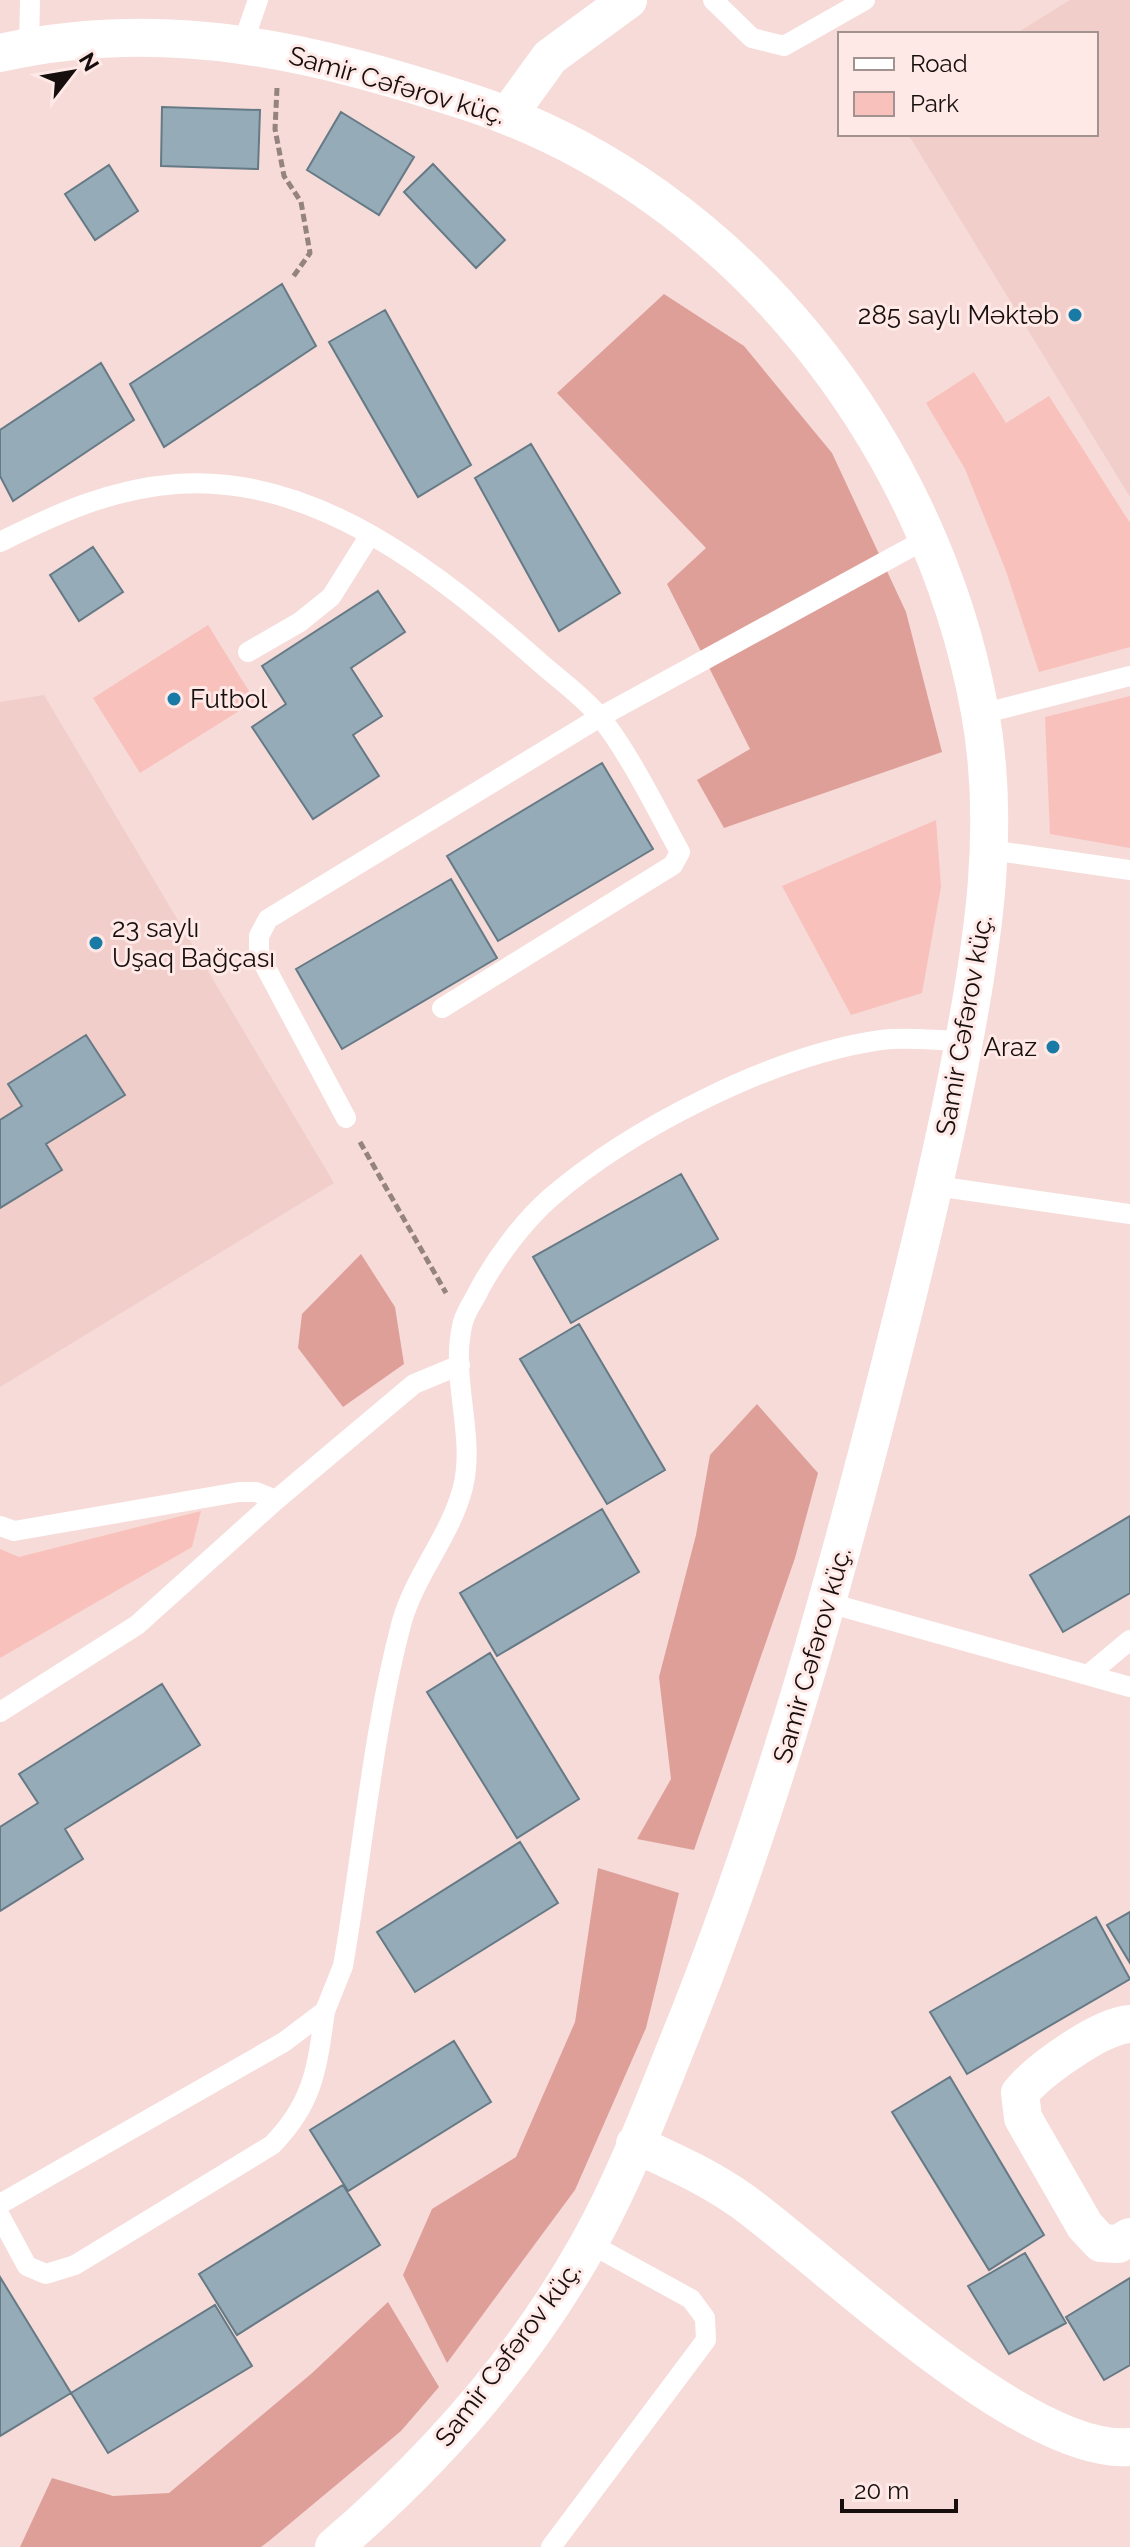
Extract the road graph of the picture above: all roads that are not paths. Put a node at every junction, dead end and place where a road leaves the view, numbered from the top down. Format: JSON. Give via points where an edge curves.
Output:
{"nodes":[{"id":1,"x":30,"y":0,"type":"edge"},
{"id":2,"x":258,"y":0,"type":"edge"},
{"id":3,"x":628,"y":0,"type":"edge"},
{"id":4,"x":713,"y":0,"type":"edge"},
{"id":5,"x":865,"y":0,"type":"edge"},
{"id":6,"x":242,"y":46,"type":"junction"},
{"id":7,"x":14,"y":50,"type":"edge"},
{"id":8,"x":508,"y":115,"type":"junction"},
{"id":9,"x":370,"y":535,"type":"junction"},
{"id":10,"x":926,"y":539,"type":"junction"},
{"id":11,"x":0,"y":542,"type":"edge"},
{"id":12,"x":248,"y":652,"type":"dead end"},
{"id":13,"x":1130,"y":676,"type":"edge"},
{"id":14,"x":981,"y":714,"type":"junction"},
{"id":15,"x":600,"y":717,"type":"junction"},
{"id":16,"x":990,"y":850,"type":"junction"},
{"id":17,"x":1130,"y":870,"type":"edge"},
{"id":18,"x":442,"y":1008,"type":"dead end"},
{"id":19,"x":964,"y":1041,"type":"junction"},
{"id":20,"x":346,"y":1118,"type":"road end"},
{"id":21,"x":936,"y":1186,"type":"junction"},
{"id":22,"x":1130,"y":1214,"type":"edge"},
{"id":23,"x":460,"y":1365,"type":"junction"},
{"id":24,"x":276,"y":1500,"type":"junction"},
{"id":25,"x":0,"y":1526,"type":"edge"},
{"id":26,"x":829,"y":1603,"type":"junction"},
{"id":27,"x":1130,"y":1640,"type":"edge"},
{"id":28,"x":1088,"y":1675,"type":"junction"},
{"id":29,"x":1130,"y":1687,"type":"edge"},
{"id":30,"x":0,"y":1712,"type":"edge"},
{"id":31,"x":325,"y":2011,"type":"junction"},
{"id":32,"x":1130,"y":2024,"type":"edge"},
{"id":33,"x":635,"y":2144,"type":"junction"},
{"id":34,"x":0,"y":2204,"type":"edge"},
{"id":35,"x":0,"y":2216,"type":"edge"},
{"id":36,"x":1130,"y":2237,"type":"edge"},
{"id":37,"x":589,"y":2243,"type":"junction"},
{"id":38,"x":1130,"y":2447,"type":"edge"},
{"id":39,"x":334,"y":2547,"type":"edge"},
{"id":40,"x":551,"y":2547,"type":"edge"}],
"edges":[{"from":1,"to":7,"type":"lane"},
{"from":2,"to":6,"type":"lane"},
{"from":3,"to":8,"type":"street","via":[[550,57]]},
{"from":4,"to":5,"type":"lane","via":[[752,38],[784,46]]},
{"from":6,"to":7,"type":"street","name":"Samir Cəfərov küç.","via":[[198,38],[100,36]]},
{"from":6,"to":8,"type":"street","name":"Samir Cəfərov küç.","via":[[414,84]]},
{"from":8,"to":10,"type":"street","name":"Samir Cəfərov küç.","via":[[609,164],[679,213],[749,275],[815,348],[866,419]]},
{"from":9,"to":11,"type":"lane","via":[[319,509],[271,494],[178,484],[120,491],[65,509]]},
{"from":9,"to":12,"type":"lane","via":[[331,597]]},
{"from":9,"to":15,"type":"lane","via":[[464,598]]},
{"from":10,"to":14,"type":"street","name":"Samir Cəfərov küç.","via":[[948,594]]},
{"from":10,"to":15,"type":"lane"},
{"from":13,"to":14,"type":"lane"},
{"from":14,"to":16,"type":"street","name":"Samir Cəfərov küç."},
{"from":15,"to":18,"type":"lane","via":[[680,852],[673,865]]},
{"from":15,"to":20,"type":"lane","via":[[268,919],[259,936],[259,955]]},
{"from":16,"to":17,"type":"lane"},
{"from":16,"to":19,"type":"street","name":"Samir Cəfərov küç."},
{"from":19,"to":21,"type":"street","name":"Samir Cəfərov küç."},
{"from":19,"to":23,"type":"lane","via":[[884,1039],[842,1048],[744,1081],[600,1158],[547,1200],[493,1265],[463,1321]]},
{"from":21,"to":22,"type":"lane"},
{"from":21,"to":26,"type":"street","name":"Samir Cəfərov küç."},
{"from":23,"to":24,"type":"lane","via":[[414,1384]]},
{"from":23,"to":31,"type":"lane","via":[[468,1463],[447,1527],[404,1616],[391,1667],[343,1966]]},
{"from":24,"to":25,"type":"lane","via":[[239,1492],[14,1531]]},
{"from":24,"to":30,"type":"lane","via":[[137,1625]]},
{"from":26,"to":28,"type":"lane"},
{"from":26,"to":33,"type":"street","name":"Samir Cəfərov küç.","via":[[770,1798]]},
{"from":27,"to":28,"type":"lane"},
{"from":28,"to":29,"type":"lane"},
{"from":31,"to":34,"type":"lane","via":[[284,2042]]},
{"from":31,"to":35,"type":"lane","via":[[315,2079],[294,2121],[272,2145],[75,2265],[46,2274],[27,2266]]},
{"from":32,"to":36,"type":"street","via":[[1102,2033],[1032,2078],[1020,2093],[1023,2118],[1085,2226],[1101,2243],[1118,2244]]},
{"from":33,"to":37,"type":"street","name":"Samir Cəfərov küç."},
{"from":33,"to":38,"type":"street","via":[[706,2177],[743,2202],[917,2340],[1033,2421],[1079,2442]]},
{"from":37,"to":39,"type":"street","name":"Samir Cəfərov küç.","via":[[479,2401],[423,2465]]},
{"from":37,"to":40,"type":"lane","via":[[691,2299],[705,2318],[706,2340]]}]}
